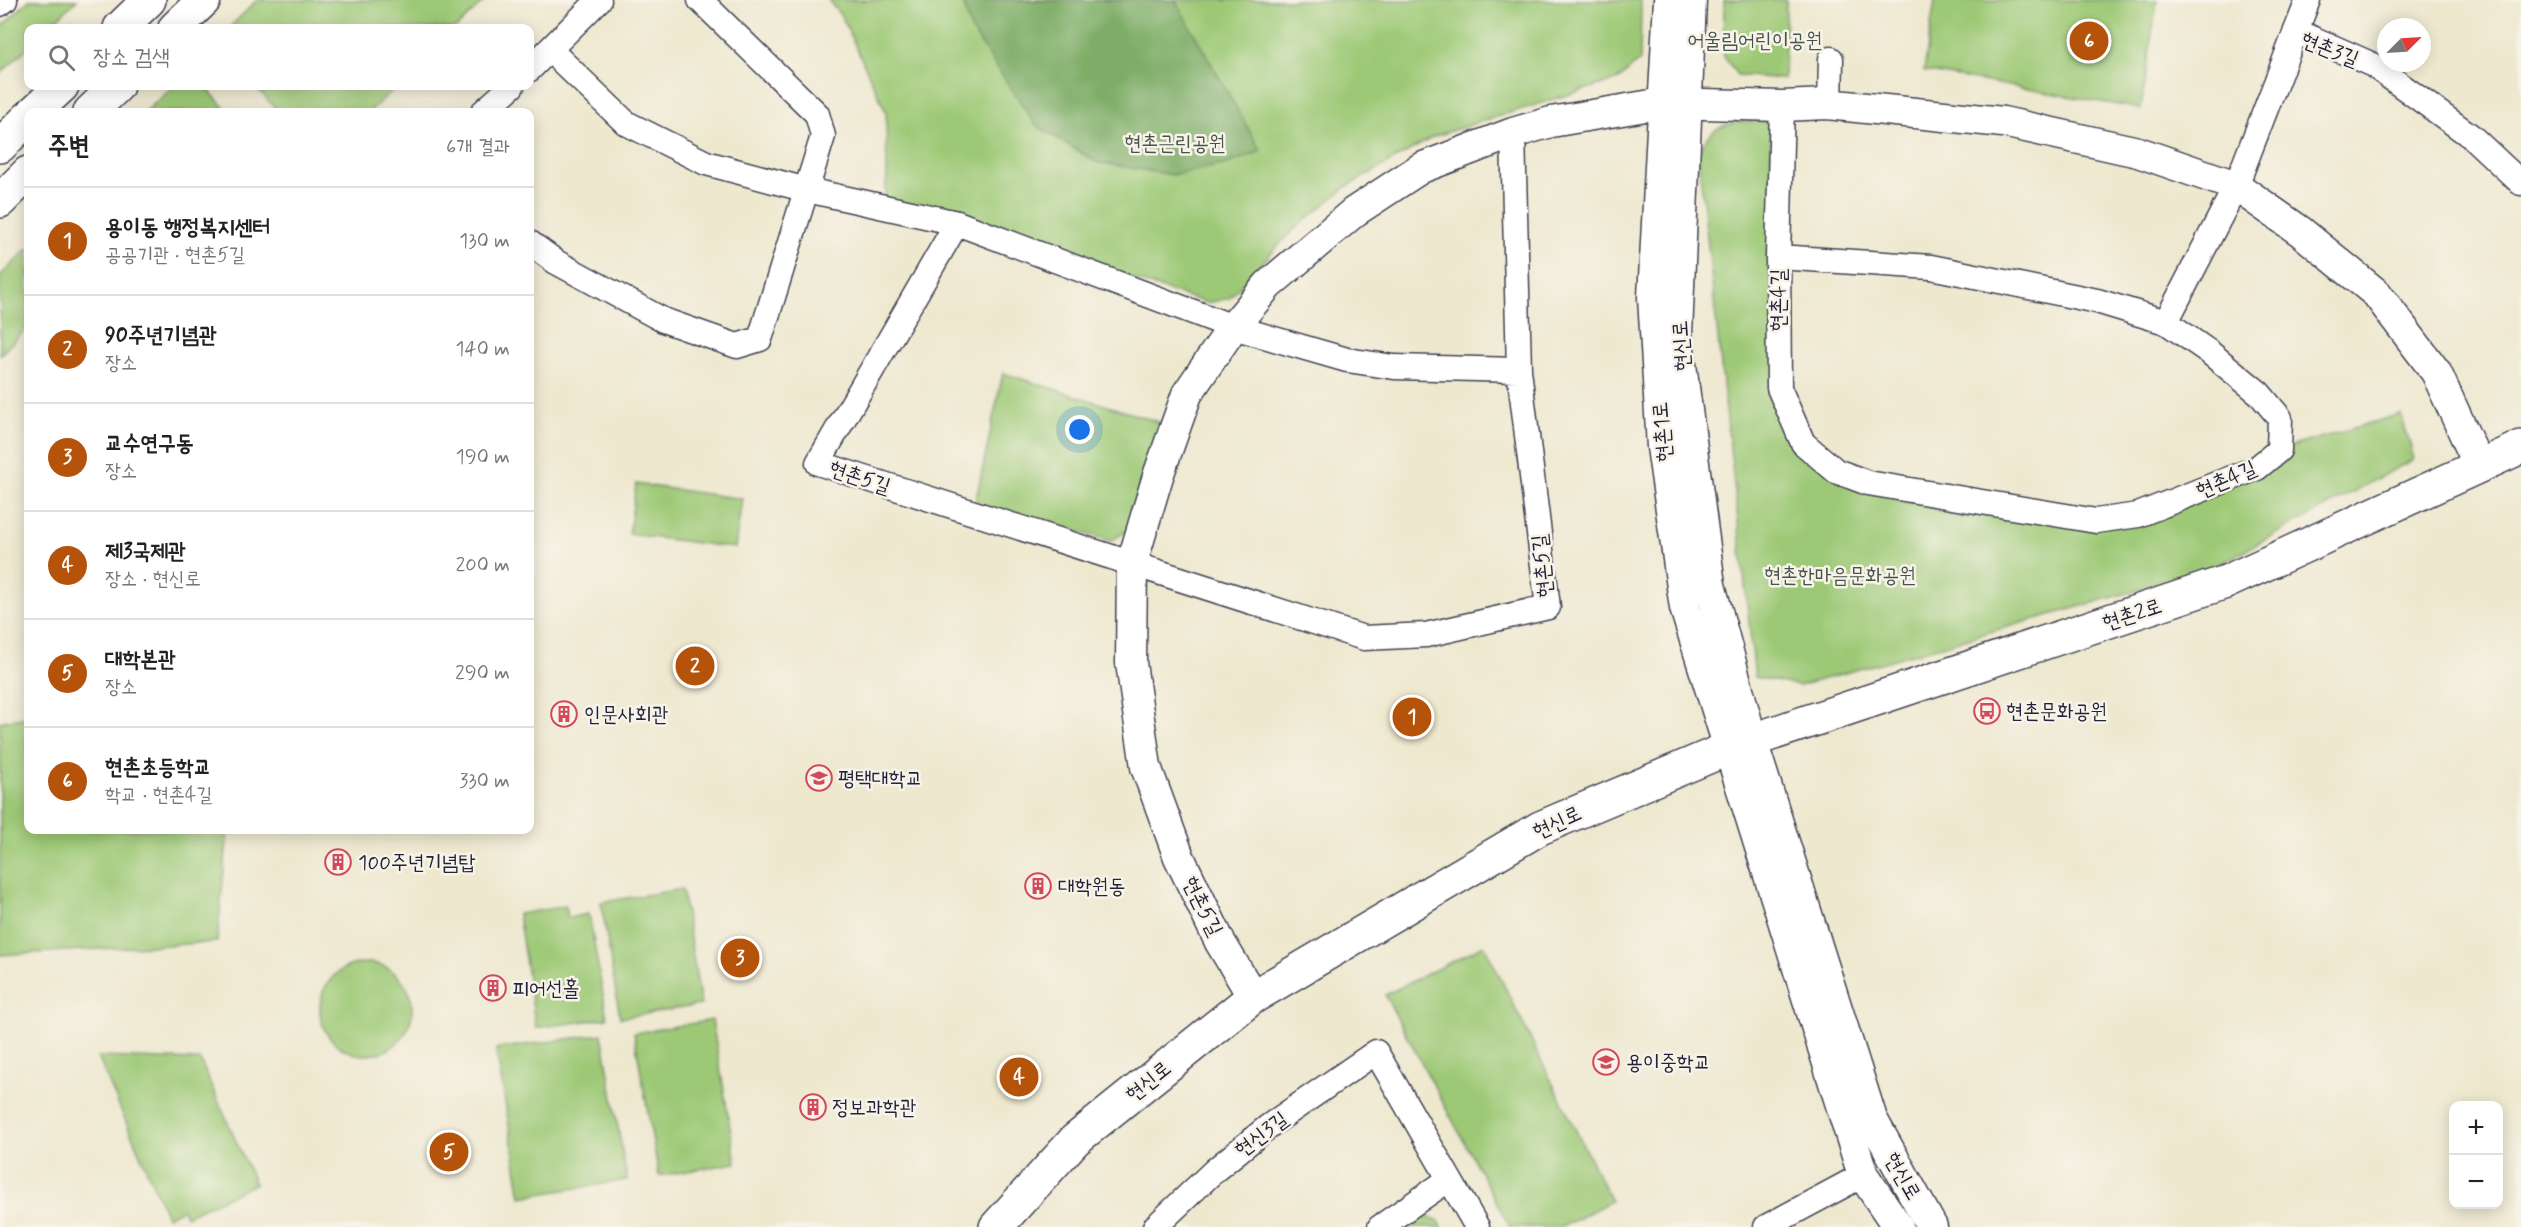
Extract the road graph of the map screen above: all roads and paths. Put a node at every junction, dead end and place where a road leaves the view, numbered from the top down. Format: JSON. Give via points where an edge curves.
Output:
{"nodes":[{"id":1,"x":4,"y":0,"type":"edge"},
{"id":2,"x":149,"y":0,"type":"edge"},
{"id":3,"x":204,"y":0,"type":"edge"},
{"id":4,"x":599,"y":0,"type":"edge"},
{"id":5,"x":700,"y":0,"type":"edge"},
{"id":6,"x":1669,"y":0,"type":"edge"},
{"id":7,"x":1691,"y":0,"type":"edge"},
{"id":8,"x":2308,"y":0,"type":"edge"},
{"id":9,"x":0,"y":4,"type":"edge"},
{"id":10,"x":124,"y":24,"type":"edge"},
{"id":11,"x":179,"y":24,"type":"edge"},
{"id":12,"x":2295,"y":31,"type":"junction"},
{"id":13,"x":550,"y":50,"type":"junction"},
{"id":14,"x":1831,"y":59,"type":"dead end"},
{"id":15,"x":534,"y":65,"type":"edge"},
{"id":16,"x":58,"y":90,"type":"edge"},
{"id":17,"x":113,"y":90,"type":"edge"},
{"id":18,"x":508,"y":90,"type":"edge"},
{"id":19,"x":1675,"y":103,"type":"junction"},
{"id":20,"x":1830,"y":104,"type":"junction"},
{"id":21,"x":1782,"y":106,"type":"junction"},
{"id":22,"x":38,"y":108,"type":"edge"},
{"id":23,"x":94,"y":108,"type":"edge"},
{"id":24,"x":487,"y":108,"type":"edge"},
{"id":25,"x":24,"y":122,"type":"edge"},
{"id":26,"x":1513,"y":133,"type":"junction"},
{"id":27,"x":0,"y":146,"type":"edge"},
{"id":28,"x":24,"y":177,"type":"edge"},
{"id":29,"x":2521,"y":183,"type":"edge"},
{"id":30,"x":2236,"y":186,"type":"junction"},
{"id":31,"x":807,"y":190,"type":"junction"},
{"id":32,"x":0,"y":201,"type":"edge"},
{"id":33,"x":957,"y":223,"type":"junction"},
{"id":34,"x":534,"y":246,"type":"edge"},
{"id":35,"x":1778,"y":257,"type":"junction"},
{"id":36,"x":2166,"y":322,"type":"junction"},
{"id":37,"x":1233,"y":327,"type":"junction"},
{"id":38,"x":1519,"y":370,"type":"junction"},
{"id":39,"x":2521,"y":447,"type":"edge"},
{"id":40,"x":2479,"y":466,"type":"junction"},
{"id":41,"x":1132,"y":563,"type":"junction"},
{"id":42,"x":1741,"y":744,"type":"junction"},
{"id":43,"x":1253,"y":997,"type":"junction"},
{"id":44,"x":1863,"y":1175,"type":"junction"},
{"id":45,"x":1448,"y":1180,"type":"junction"},
{"id":46,"x":1769,"y":1226,"type":"edge"},
{"id":47,"x":996,"y":1227,"type":"edge"},
{"id":48,"x":1155,"y":1227,"type":"edge"},
{"id":49,"x":1380,"y":1227,"type":"edge"},
{"id":50,"x":1477,"y":1227,"type":"edge"},
{"id":51,"x":1898,"y":1227,"type":"edge"},
{"id":52,"x":1932,"y":1227,"type":"edge"}],
"edges":[{"from":1,"to":9,"type":"street"},
{"from":2,"to":10,"type":"main road"},
{"from":3,"to":11,"type":"main road"},
{"from":4,"to":13,"type":"street"},
{"from":5,"to":31,"type":"street","via":[[818,114],[823,136]]},
{"from":6,"to":19,"type":"street","name":"현촌1로"},
{"from":7,"to":19,"type":"street"},
{"from":8,"to":12,"type":"street"},
{"from":12,"to":29,"type":"street","name":"현촌3길","via":[[2373,65],[2472,137]]},
{"from":12,"to":30,"type":"street","name":"현촌3길"},
{"from":13,"to":15,"type":"street"},
{"from":13,"to":31,"type":"street","via":[[626,123],[706,163]]},
{"from":14,"to":20,"type":"street"},
{"from":16,"to":22,"type":"main road"},
{"from":17,"to":23,"type":"main road"},
{"from":18,"to":24,"type":"street"},
{"from":19,"to":21,"type":"street"},
{"from":19,"to":26,"type":"street","name":"현촌5길","via":[[1551,122]]},
{"from":19,"to":42,"type":"street","name":"현촌1로","via":[[1653,297],[1662,447],[1685,608]]},
{"from":20,"to":21,"type":"street"},
{"from":20,"to":30,"type":"street","via":[[2003,122],[2138,152]]},
{"from":21,"to":35,"type":"street","name":"현촌4길"},
{"from":25,"to":27,"type":"main road"},
{"from":26,"to":37,"type":"street","name":"현촌5길","via":[[1421,168],[1354,212],[1268,285]]},
{"from":26,"to":38,"type":"street","name":"현촌5길"},
{"from":28,"to":32,"type":"main road"},
{"from":30,"to":36,"type":"street","name":"현촌3길"},
{"from":30,"to":40,"type":"street","via":[[2300,231],[2377,294],[2436,372]]},
{"from":31,"to":33,"type":"street"},
{"from":31,"to":34,"type":"street","via":[[760,339],[737,346],[663,320]]},
{"from":33,"to":37,"type":"street"},
{"from":33,"to":41,"type":"street","name":"현촌5길","via":[[818,463]]},
{"from":35,"to":36,"type":"street","name":"현촌4길","via":[[1931,267],[2097,301]]},
{"from":35,"to":36,"type":"street","name":"현촌4길","via":[[1779,388],[1803,443],[1836,471],[1891,487],[2096,521],[2138,515],[2257,468],[2279,450],[2280,418],[2259,393]]},
{"from":37,"to":38,"type":"street","via":[[1347,360],[1394,367]]},
{"from":37,"to":41,"type":"street","name":"현촌5길","via":[[1187,394]]},
{"from":38,"to":41,"type":"street","name":"현촌5길","via":[[1548,607],[1426,635],[1364,638]]},
{"from":39,"to":40,"type":"main road","name":"현촌2로"},
{"from":40,"to":42,"type":"main road","name":"현촌2로","via":[[2226,582]]},
{"from":41,"to":43,"type":"street","name":"현촌5길","via":[[1131,663],[1146,767],[1179,857]]},
{"from":42,"to":43,"type":"main road","name":"현신로","via":[[1540,828]]},
{"from":42,"to":44,"type":"street","name":"현신로"},
{"from":42,"to":52,"type":"street","name":"현신로","via":[[1872,1119]]},
{"from":43,"to":47,"type":"main road","name":"현신로","via":[[1075,1140]]},
{"from":44,"to":46,"type":"street"},
{"from":44,"to":51,"type":"street","name":"현신로"},
{"from":45,"to":48,"type":"street","name":"현신3길","via":[[1376,1052],[1269,1126]]},
{"from":45,"to":49,"type":"street"},
{"from":45,"to":50,"type":"street"}]}
